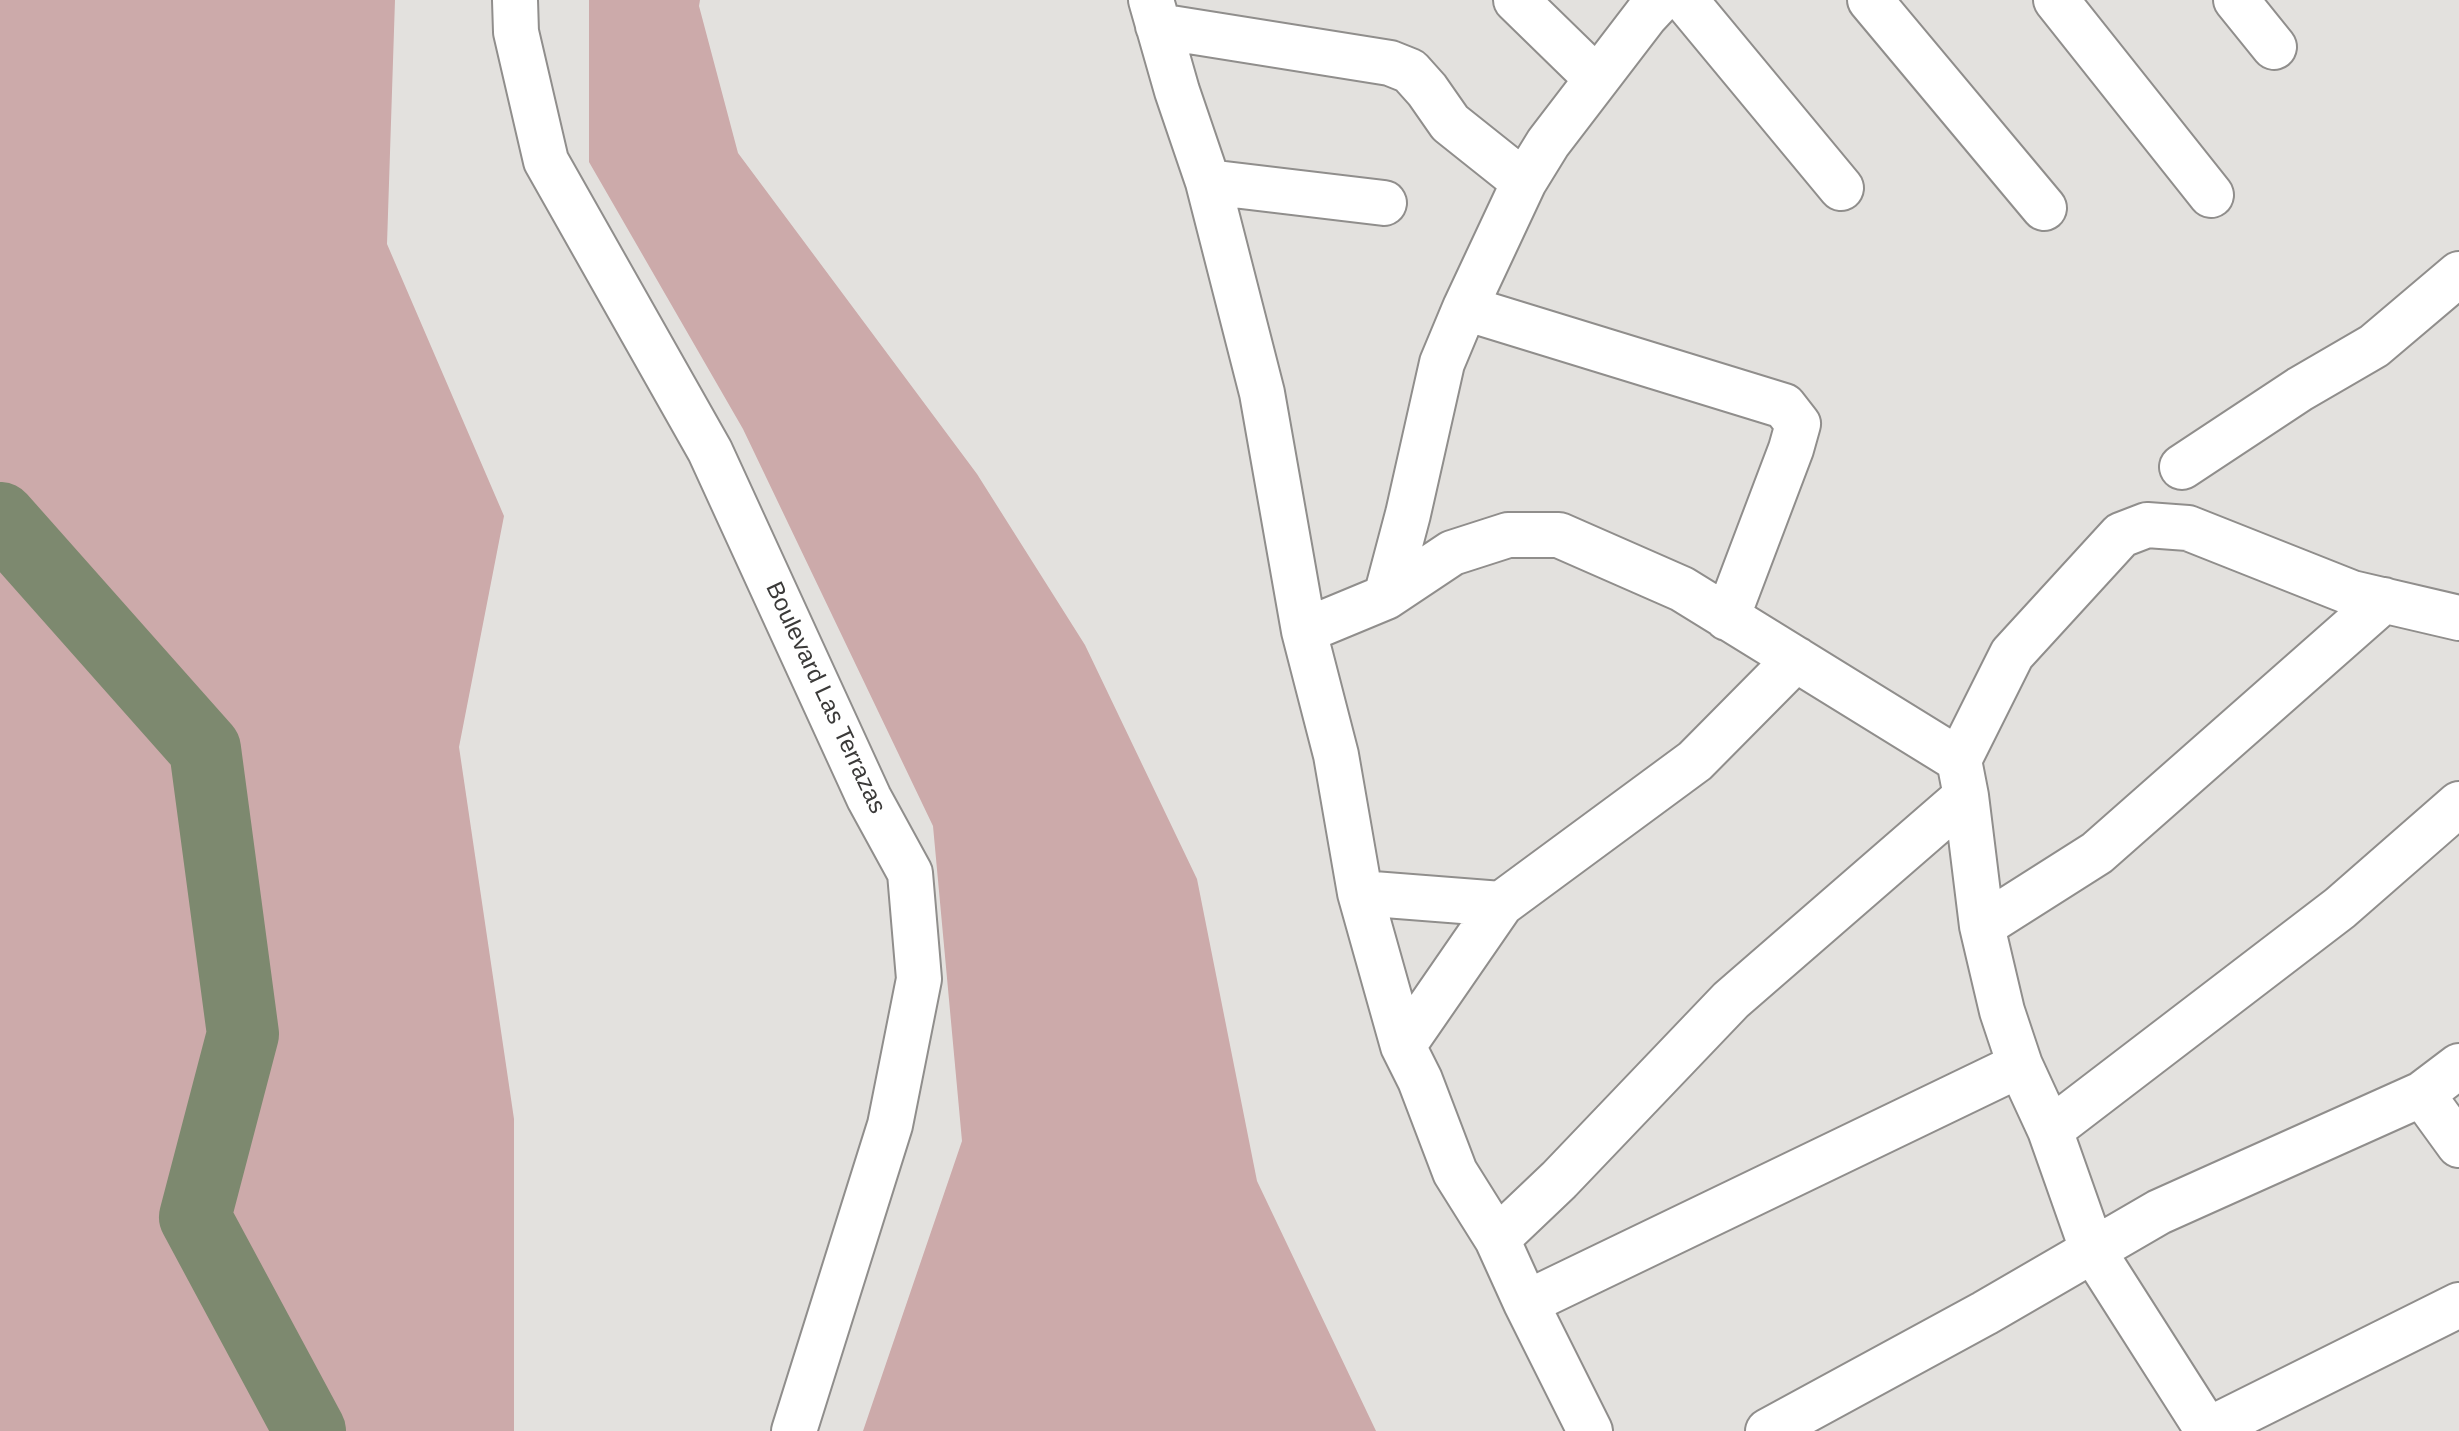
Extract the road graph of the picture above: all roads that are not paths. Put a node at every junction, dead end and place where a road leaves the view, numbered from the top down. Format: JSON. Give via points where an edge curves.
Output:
{"nodes":[{"id":1,"x":515,"y":0,"type":"edge"},
{"id":2,"x":1516,"y":0,"type":"edge"},
{"id":3,"x":1660,"y":0,"type":"edge"},
{"id":4,"x":1685,"y":0,"type":"edge"},
{"id":5,"x":1870,"y":0,"type":"edge"},
{"id":6,"x":2056,"y":0,"type":"edge"},
{"id":7,"x":2236,"y":0,"type":"edge"},
{"id":8,"x":1154,"y":13,"type":"edge"},
{"id":9,"x":2274,"y":47,"type":"dead end"},
{"id":10,"x":1597,"y":79,"type":"junction"},
{"id":11,"x":1208,"y":182,"type":"junction"},
{"id":12,"x":1524,"y":182,"type":"junction"},
{"id":13,"x":1841,"y":188,"type":"dead end"},
{"id":14,"x":2211,"y":195,"type":"dead end"},
{"id":15,"x":1384,"y":203,"type":"dead end"},
{"id":16,"x":2044,"y":208,"type":"dead end"},
{"id":17,"x":2459,"y":274,"type":"edge"},
{"id":18,"x":1465,"y":308,"type":"junction"},
{"id":19,"x":2182,"y":467,"type":"dead end"},
{"id":20,"x":1386,"y":597,"type":"junction"},
{"id":21,"x":2384,"y":600,"type":"junction"},
{"id":22,"x":1727,"y":618,"type":"junction"},
{"id":23,"x":2459,"y":618,"type":"edge"},
{"id":24,"x":1304,"y":631,"type":"junction"},
{"id":25,"x":1796,"y":659,"type":"junction"},
{"id":26,"x":1962,"y":778,"type":"junction"},
{"id":27,"x":2459,"y":804,"type":"edge"},
{"id":28,"x":1360,"y":893,"type":"junction"},
{"id":29,"x":1501,"y":904,"type":"junction"},
{"id":30,"x":1982,"y":926,"type":"junction"},
{"id":31,"x":1403,"y":1046,"type":"junction"},
{"id":32,"x":2020,"y":1065,"type":"junction"},
{"id":33,"x":2459,"y":1066,"type":"edge"},
{"id":34,"x":2422,"y":1094,"type":"junction"},
{"id":35,"x":2050,"y":1130,"type":"junction"},
{"id":36,"x":2459,"y":1145,"type":"edge"},
{"id":37,"x":1497,"y":1239,"type":"junction"},
{"id":38,"x":2092,"y":1249,"type":"junction"},
{"id":39,"x":1526,"y":1303,"type":"junction"},
{"id":40,"x":2459,"y":1305,"type":"edge"},
{"id":41,"x":794,"y":1431,"type":"edge"},
{"id":42,"x":1590,"y":1431,"type":"edge"},
{"id":43,"x":1768,"y":1431,"type":"edge"},
{"id":44,"x":2208,"y":1431,"type":"edge"}],
"edges":[{"from":1,"to":41,"type":"street","name":"Boulevard Las Terrazas","via":[[516,32],[546,161],[710,451],[869,798],[910,873],[919,979],[890,1125]]},
{"from":2,"to":10,"type":"street"},
{"from":3,"to":10,"type":"street"},
{"from":4,"to":13,"type":"street"},
{"from":5,"to":16,"type":"street"},
{"from":6,"to":14,"type":"street"},
{"from":7,"to":9,"type":"street"},
{"from":8,"to":11,"type":"street"},
{"from":8,"to":12,"type":"street","via":[[1410,71],[1450,123]]},
{"from":10,"to":12,"type":"street"},
{"from":11,"to":15,"type":"street"},
{"from":11,"to":24,"type":"street","via":[[1262,393]]},
{"from":12,"to":18,"type":"street"},
{"from":17,"to":19,"type":"street","via":[[2374,346]]},
{"from":18,"to":20,"type":"street","via":[[1442,363]]},
{"from":18,"to":22,"type":"street","via":[[1784,406],[1798,424]]},
{"from":20,"to":22,"type":"street","via":[[1452,553],[1508,535],[1559,535],[1682,589]]},
{"from":20,"to":24,"type":"street"},
{"from":21,"to":23,"type":"street"},
{"from":21,"to":26,"type":"street","via":[[2352,593],[2188,528],[2147,525],[2121,535],[2012,654]]},
{"from":21,"to":30,"type":"street","via":[[2097,853]]},
{"from":22,"to":25,"type":"street"},
{"from":24,"to":28,"type":"street","via":[[1336,755]]},
{"from":25,"to":26,"type":"street"},
{"from":25,"to":29,"type":"street","via":[[1695,761]]},
{"from":26,"to":30,"type":"street"},
{"from":26,"to":37,"type":"street","via":[[1731,1000]]},
{"from":27,"to":35,"type":"street","via":[[2340,908]]},
{"from":28,"to":29,"type":"street"},
{"from":28,"to":31,"type":"street"},
{"from":29,"to":31,"type":"street"},
{"from":30,"to":32,"type":"street"},
{"from":31,"to":37,"type":"street","via":[[1455,1172]]},
{"from":32,"to":35,"type":"street"},
{"from":32,"to":39,"type":"street"},
{"from":33,"to":34,"type":"street"},
{"from":34,"to":36,"type":"street"},
{"from":34,"to":38,"type":"street","via":[[2159,1212]]},
{"from":35,"to":38,"type":"street"},
{"from":37,"to":39,"type":"street"},
{"from":38,"to":43,"type":"street"},
{"from":38,"to":44,"type":"street"},
{"from":39,"to":42,"type":"street"},
{"from":40,"to":44,"type":"street"}]}
